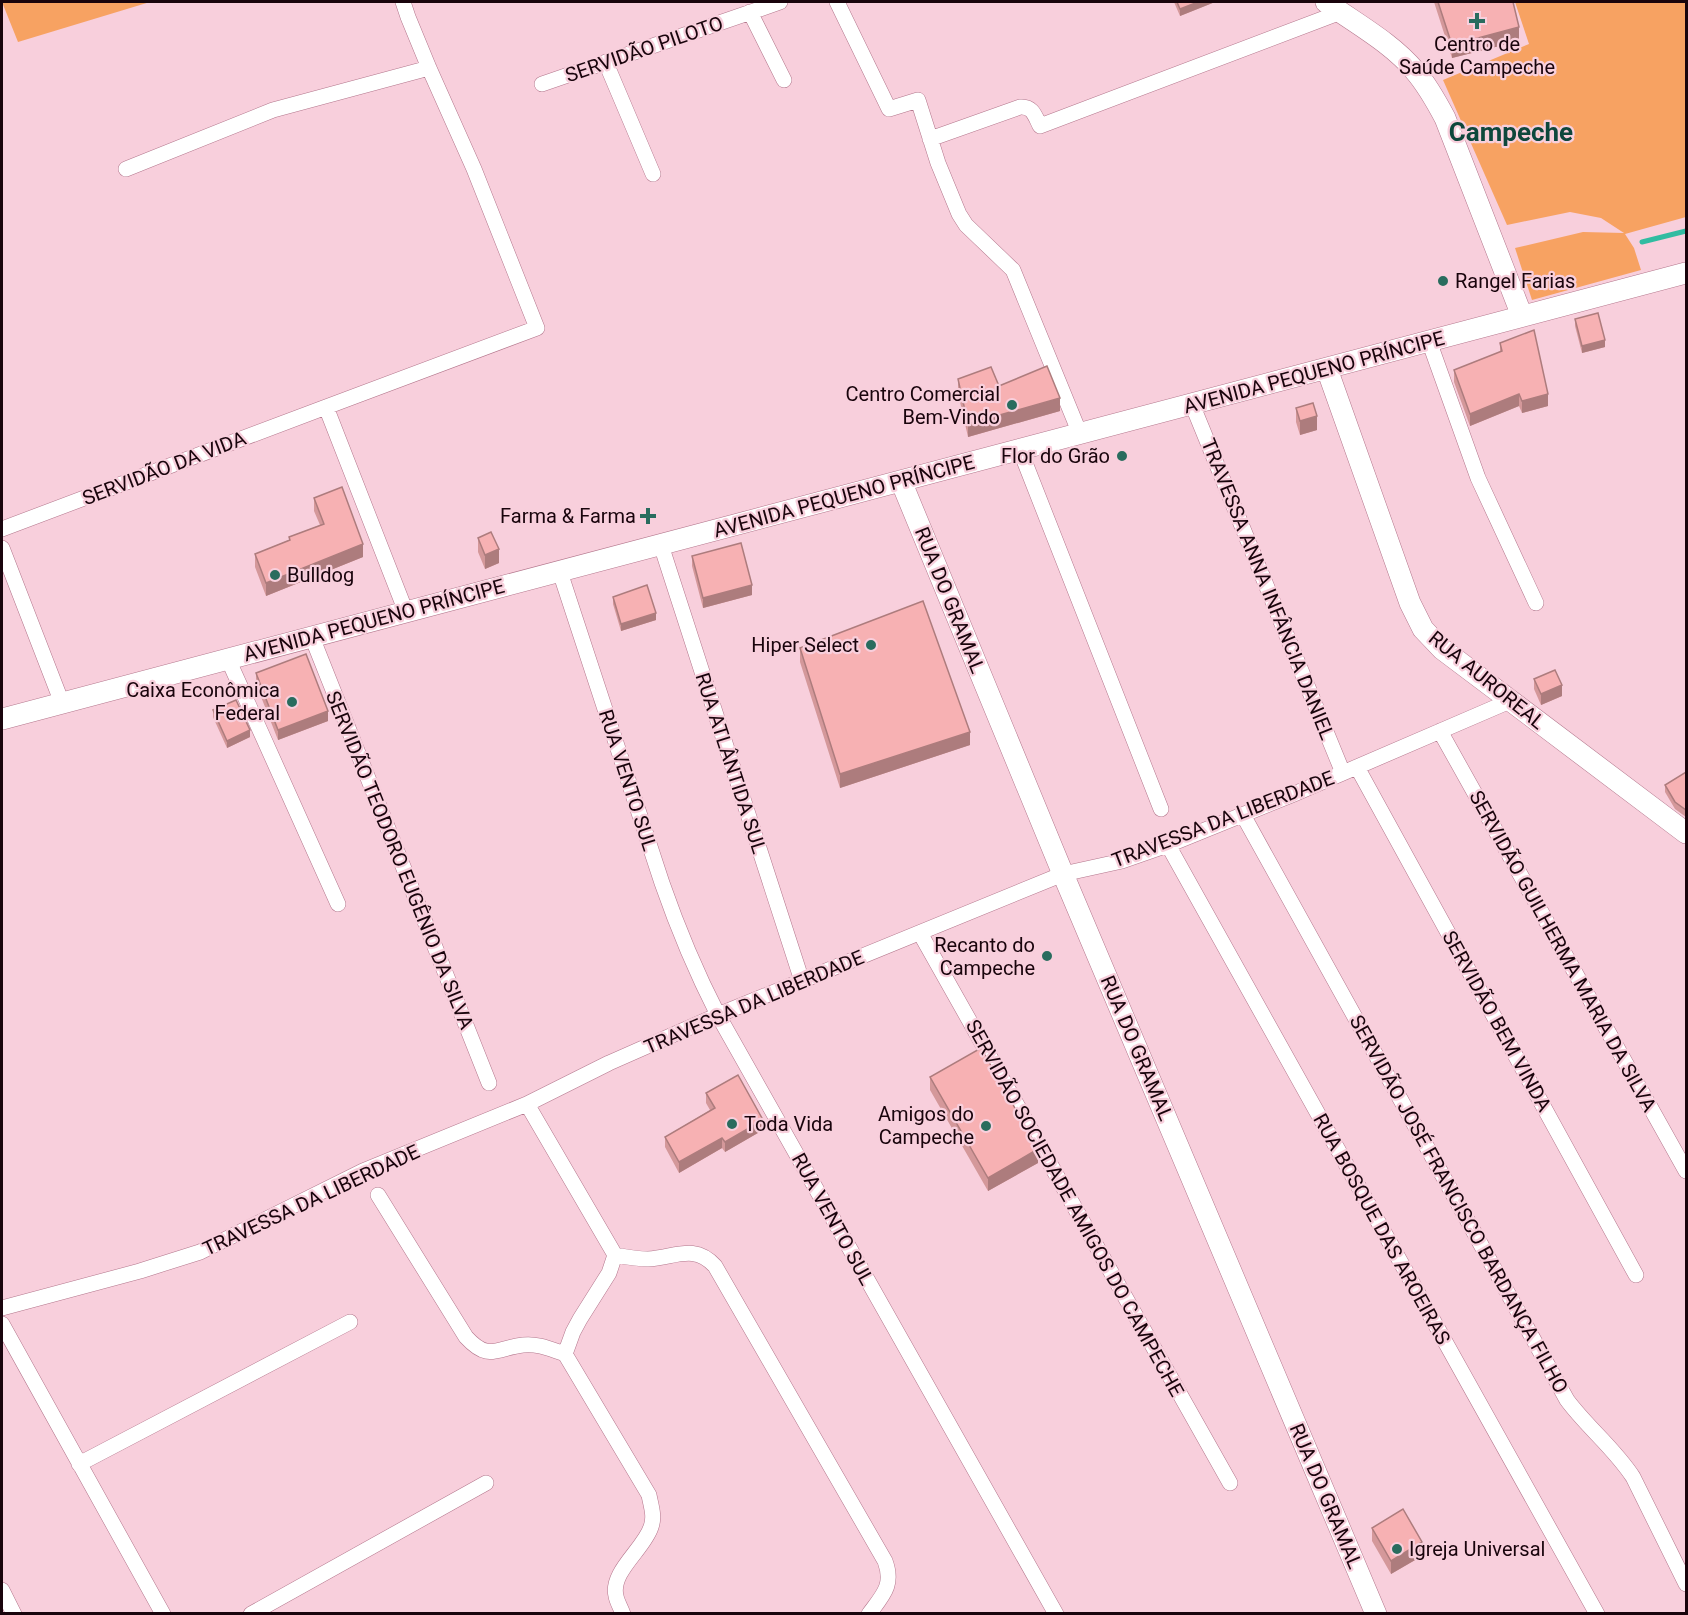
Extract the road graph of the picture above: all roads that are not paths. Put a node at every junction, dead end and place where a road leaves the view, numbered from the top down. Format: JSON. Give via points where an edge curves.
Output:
{"nodes":[{"id":1,"x":403,"y":2,"type":"edge"},
{"id":2,"x":780,"y":2,"type":"edge"},
{"id":3,"x":837,"y":2,"type":"edge"},
{"id":4,"x":1334,"y":7,"type":"edge"},
{"id":5,"x":750,"y":12,"type":"junction"},
{"id":6,"x":606,"y":63,"type":"junction"},
{"id":7,"x":429,"y":68,"type":"junction"},
{"id":8,"x":784,"y":80,"type":"dead end"},
{"id":9,"x":542,"y":84,"type":"dead end"},
{"id":10,"x":930,"y":139,"type":"junction"},
{"id":11,"x":126,"y":169,"type":"dead end"},
{"id":12,"x":653,"y":174,"type":"dead end"},
{"id":13,"x":1686,"y":273,"type":"edge"},
{"id":14,"x":1522,"y":316,"type":"junction"},
{"id":15,"x":1429,"y":341,"type":"junction"},
{"id":16,"x":1327,"y":369,"type":"junction"},
{"id":17,"x":1192,"y":404,"type":"junction"},
{"id":18,"x":326,"y":407,"type":"junction"},
{"id":19,"x":1080,"y":434,"type":"junction"},
{"id":20,"x":1020,"y":450,"type":"junction"},
{"id":21,"x":901,"y":482,"type":"junction"},
{"id":22,"x":2,"y":529,"type":"edge"},
{"id":23,"x":661,"y":545,"type":"junction"},
{"id":24,"x":2,"y":548,"type":"edge"},
{"id":25,"x":560,"y":572,"type":"junction"},
{"id":26,"x":1536,"y":603,"type":"dead end"},
{"id":27,"x":406,"y":612,"type":"junction"},
{"id":28,"x":312,"y":637,"type":"junction"},
{"id":29,"x":228,"y":659,"type":"junction"},
{"id":30,"x":1510,"y":701,"type":"junction"},
{"id":31,"x":62,"y":703,"type":"junction"},
{"id":32,"x":2,"y":719,"type":"edge"},
{"id":33,"x":1440,"y":731,"type":"junction"},
{"id":34,"x":1350,"y":770,"type":"junction"},
{"id":35,"x":1161,"y":809,"type":"dead end"},
{"id":36,"x":1243,"y":815,"type":"junction"},
{"id":37,"x":1686,"y":833,"type":"edge"},
{"id":38,"x":1168,"y":845,"type":"junction"},
{"id":39,"x":1063,"y":874,"type":"junction"},
{"id":40,"x":338,"y":904,"type":"dead end"},
{"id":41,"x":920,"y":933,"type":"junction"},
{"id":42,"x":802,"y":981,"type":"junction"},
{"id":43,"x":718,"y":1015,"type":"junction"},
{"id":44,"x":489,"y":1083,"type":"dead end"},
{"id":45,"x":527,"y":1104,"type":"junction"},
{"id":46,"x":1686,"y":1171,"type":"edge"},
{"id":47,"x":378,"y":1195,"type":"dead end"},
{"id":48,"x":615,"y":1255,"type":"junction"},
{"id":49,"x":1636,"y":1275,"type":"dead end"},
{"id":50,"x":2,"y":1308,"type":"edge"},
{"id":51,"x":350,"y":1322,"type":"dead end"},
{"id":52,"x":2,"y":1324,"type":"edge"},
{"id":53,"x":565,"y":1354,"type":"junction"},
{"id":54,"x":79,"y":1464,"type":"junction"},
{"id":55,"x":1230,"y":1483,"type":"dead end"},
{"id":56,"x":486,"y":1484,"type":"dead end"},
{"id":57,"x":1686,"y":1584,"type":"edge"},
{"id":58,"x":2,"y":1590,"type":"edge"},
{"id":59,"x":14,"y":1614,"type":"edge"},
{"id":60,"x":163,"y":1614,"type":"edge"},
{"id":61,"x":250,"y":1614,"type":"edge"},
{"id":62,"x":623,"y":1614,"type":"edge"},
{"id":63,"x":869,"y":1614,"type":"edge"},
{"id":64,"x":1056,"y":1614,"type":"edge"},
{"id":65,"x":1376,"y":1614,"type":"edge"},
{"id":66,"x":1597,"y":1614,"type":"edge"}],
"edges":[{"from":1,"to":7,"type":"street"},
{"from":2,"to":5,"type":"street","name":"SERVIDÃO PILOTO"},
{"from":3,"to":10,"type":"street","via":[[889,109],[918,100]]},
{"from":4,"to":10,"type":"street","via":[[1040,126],[1027,106]]},
{"from":4,"to":14,"type":"main road","via":[[1407,63],[1435,98]]},
{"from":5,"to":6,"type":"street","name":"SERVIDÃO PILOTO"},
{"from":5,"to":8,"type":"street"},
{"from":6,"to":9,"type":"street","name":"SERVIDÃO PILOTO"},
{"from":6,"to":12,"type":"street"},
{"from":7,"to":11,"type":"street","via":[[273,110]]},
{"from":7,"to":18,"type":"street","name":"SERVIDÃO DA VIDA","via":[[537,328]]},
{"from":10,"to":19,"type":"street","via":[[966,225],[1013,270]]},
{"from":13,"to":14,"type":"main road","name":"AVENIDA PEQUENO PRÍNCIPE"},
{"from":14,"to":15,"type":"main road","name":"AVENIDA PEQUENO PRÍNCIPE"},
{"from":15,"to":16,"type":"main road","name":"AVENIDA PEQUENO PRÍNCIPE"},
{"from":15,"to":26,"type":"street","via":[[1478,478]]},
{"from":16,"to":17,"type":"main road","name":"AVENIDA PEQUENO PRÍNCIPE"},
{"from":16,"to":30,"type":"main road","name":"RUA AUROREAL","via":[[1416,618],[1442,649]]},
{"from":17,"to":19,"type":"main road","name":"AVENIDA PEQUENO PRÍNCIPE"},
{"from":17,"to":34,"type":"street","name":"TRAVESSA ANNA INFÂNCIA DANIEL"},
{"from":18,"to":22,"type":"street","name":"SERVIDÃO DA VIDA"},
{"from":18,"to":27,"type":"street"},
{"from":19,"to":20,"type":"main road","name":"AVENIDA PEQUENO PRÍNCIPE"},
{"from":20,"to":21,"type":"main road","name":"AVENIDA PEQUENO PRÍNCIPE"},
{"from":20,"to":35,"type":"street"},
{"from":21,"to":23,"type":"main road","name":"AVENIDA PEQUENO PRÍNCIPE"},
{"from":21,"to":39,"type":"main road","name":"RUA DO GRAMAL"},
{"from":23,"to":25,"type":"main road","name":"AVENIDA PEQUENO PRÍNCIPE"},
{"from":23,"to":42,"type":"street","name":"RUA ATLÂNTIDA SUL"},
{"from":24,"to":31,"type":"street"},
{"from":25,"to":27,"type":"main road","name":"AVENIDA PEQUENO PRÍNCIPE"},
{"from":25,"to":43,"type":"street","name":"RUA VENTO SUL","via":[[677,925]]},
{"from":27,"to":28,"type":"main road","name":"AVENIDA PEQUENO PRÍNCIPE"},
{"from":28,"to":29,"type":"main road","name":"AVENIDA PEQUENO PRÍNCIPE"},
{"from":28,"to":44,"type":"street","name":"SERVIDÃO TEODORO EUGÊNIO DA SILVA"},
{"from":29,"to":31,"type":"main road","name":"AVENIDA PEQUENO PRÍNCIPE"},
{"from":29,"to":40,"type":"street"},
{"from":30,"to":33,"type":"street","name":"TRAVESSA DA LIBERDADE"},
{"from":30,"to":37,"type":"main road","name":"RUA AUROREAL"},
{"from":31,"to":32,"type":"main road","name":"AVENIDA PEQUENO PRÍNCIPE"},
{"from":33,"to":34,"type":"street","name":"TRAVESSA DA LIBERDADE"},
{"from":33,"to":46,"type":"street","name":"SERVIDÃO GUILHERMA MARIA DA SILVA"},
{"from":34,"to":36,"type":"street","name":"TRAVESSA DA LIBERDADE"},
{"from":34,"to":49,"type":"street","name":"SERVIDÃO BEM VINDA"},
{"from":36,"to":38,"type":"street","name":"TRAVESSA DA LIBERDADE"},
{"from":36,"to":57,"type":"street","name":"SERVIDÃO JOSÉ FRANCISCO BARDANÇA FILHO","via":[[1567,1400],[1633,1477]]},
{"from":38,"to":39,"type":"street","name":"TRAVESSA DA LIBERDADE","via":[[1122,861]]},
{"from":38,"to":66,"type":"street","name":"RUA BOSQUE DAS AROEIRAS"},
{"from":39,"to":41,"type":"street","name":"TRAVESSA DA LIBERDADE"},
{"from":39,"to":65,"type":"main road","name":"RUA DO GRAMAL"},
{"from":41,"to":42,"type":"street","name":"TRAVESSA DA LIBERDADE"},
{"from":41,"to":55,"type":"street","name":"SERVIDÃO SOCIEDADE AMIGOS DO CAMPECHE"},
{"from":42,"to":43,"type":"street","name":"TRAVESSA DA LIBERDADE"},
{"from":43,"to":45,"type":"street","name":"TRAVESSA DA LIBERDADE"},
{"from":43,"to":64,"type":"street","name":"RUA VENTO SUL"},
{"from":45,"to":48,"type":"street"},
{"from":45,"to":50,"type":"street","name":"TRAVESSA DA LIBERDADE","via":[[363,1171],[200,1252]]},
{"from":47,"to":53,"type":"street","via":[[474,1346],[496,1352],[523,1345],[541,1346]]},
{"from":48,"to":53,"type":"street"},
{"from":48,"to":63,"type":"street","via":[[650,1259],[694,1254],[707,1257],[716,1266],[885,1561],[888,1585]]},
{"from":51,"to":54,"type":"street"},
{"from":52,"to":54,"type":"street"},
{"from":53,"to":62,"type":"street","via":[[649,1495],[652,1526],[618,1579],[615,1594]]},
{"from":54,"to":60,"type":"street"},
{"from":56,"to":61,"type":"street"},
{"from":58,"to":59,"type":"street"}]}
